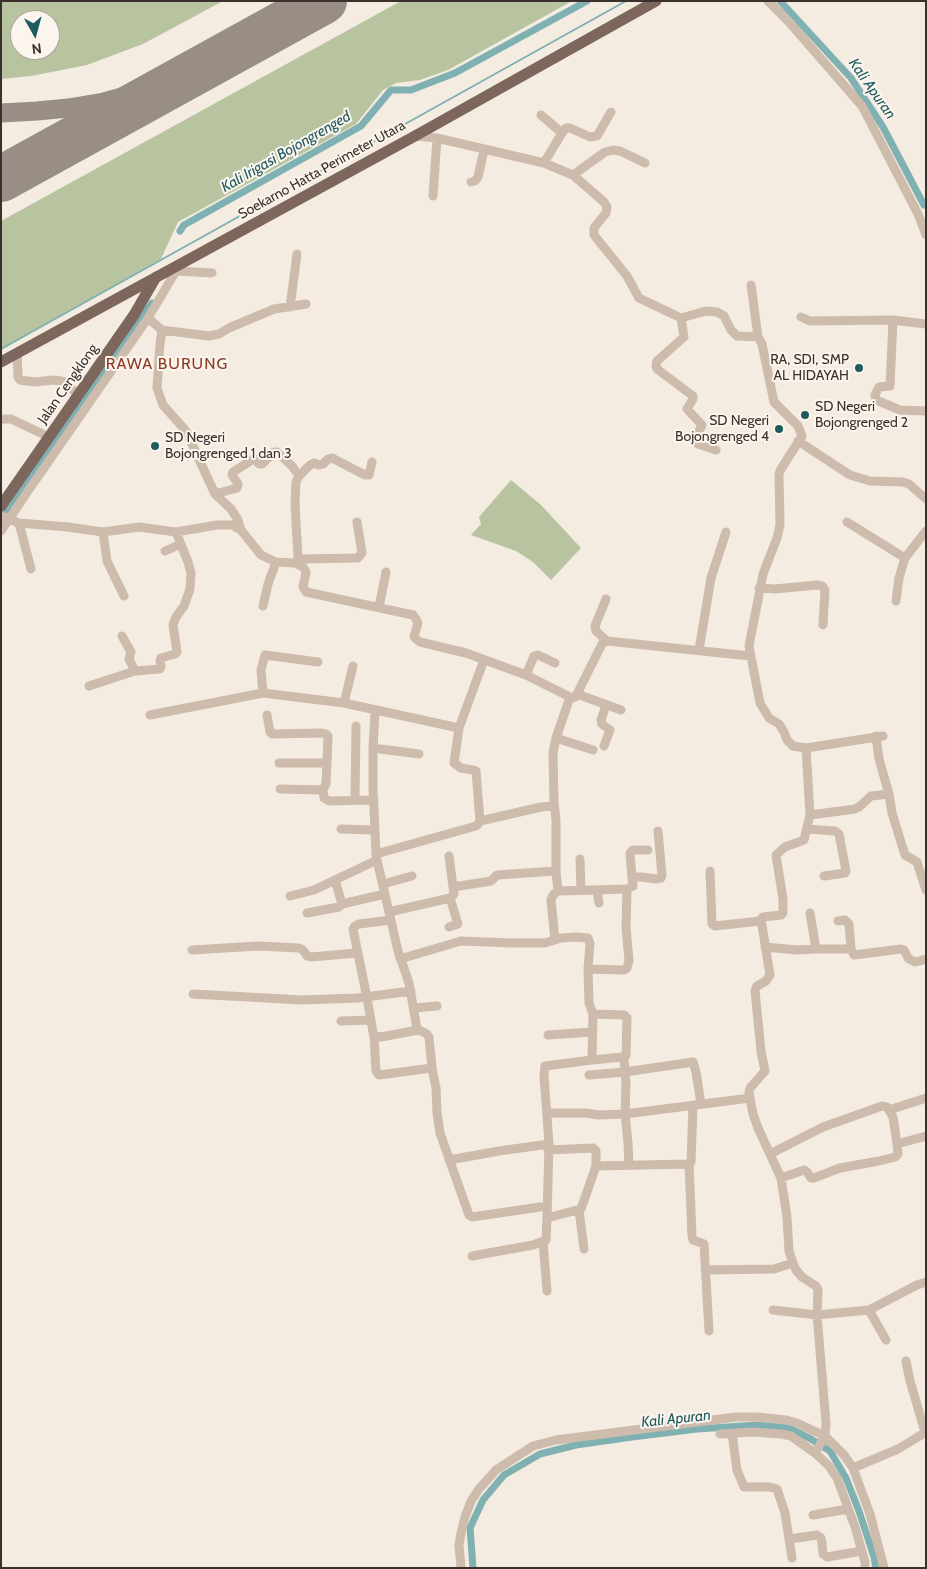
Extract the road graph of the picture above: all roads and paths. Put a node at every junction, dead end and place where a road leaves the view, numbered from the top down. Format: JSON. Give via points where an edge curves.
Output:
{"nodes":[{"id":1,"x":656,"y":1,"type":"edge"},
{"id":2,"x":768,"y":1,"type":"edge"},
{"id":3,"x":611,"y":112,"type":"dead end"},
{"id":4,"x":541,"y":116,"type":"dead end"},
{"id":5,"x":562,"y":133,"type":"junction"},
{"id":6,"x":415,"y":136,"type":"junction"},
{"id":7,"x":437,"y":138,"type":"junction"},
{"id":8,"x":484,"y":150,"type":"junction"},
{"id":9,"x":645,"y":163,"type":"dead end"},
{"id":10,"x":544,"y":164,"type":"junction"},
{"id":11,"x":573,"y":175,"type":"junction"},
{"id":12,"x":471,"y":182,"type":"dead end"},
{"id":13,"x":433,"y":196,"type":"dead end"},
{"id":14,"x":922,"y":212,"type":"edge"},
{"id":15,"x":926,"y":235,"type":"edge"},
{"id":16,"x":297,"y":254,"type":"dead end"},
{"id":17,"x":175,"y":269,"type":"junction"},
{"id":18,"x":212,"y":273,"type":"dead end"},
{"id":19,"x":156,"y":277,"type":"junction"},
{"id":20,"x":751,"y":285,"type":"dead end"},
{"id":21,"x":306,"y":304,"type":"dead end"},
{"id":22,"x":290,"y":307,"type":"junction"},
{"id":23,"x":801,"y":317,"type":"dead end"},
{"id":24,"x":148,"y":318,"type":"junction"},
{"id":25,"x":681,"y":318,"type":"junction"},
{"id":26,"x":893,"y":320,"type":"junction"},
{"id":27,"x":926,"y":324,"type":"edge"},
{"id":28,"x":162,"y":330,"type":"junction"},
{"id":29,"x":758,"y":337,"type":"junction"},
{"id":30,"x":17,"y":353,"type":"junction"},
{"id":31,"x":1,"y":362,"type":"edge"},
{"id":32,"x":99,"y":377,"type":"junction"},
{"id":33,"x":78,"y":395,"type":"junction"},
{"id":34,"x":926,"y":411,"type":"edge"},
{"id":35,"x":1,"y":419,"type":"edge"},
{"id":36,"x":49,"y":437,"type":"junction"},
{"id":37,"x":798,"y":441,"type":"junction"},
{"id":38,"x":716,"y":450,"type":"dead end"},
{"id":39,"x":372,"y":462,"type":"dead end"},
{"id":40,"x":298,"y":476,"type":"junction"},
{"id":41,"x":215,"y":494,"type":"junction"},
{"id":42,"x":926,"y":499,"type":"edge"},
{"id":43,"x":1,"y":506,"type":"edge"},
{"id":44,"x":6,"y":518,"type":"edge"},
{"id":45,"x":357,"y":522,"type":"dead end"},
{"id":46,"x":847,"y":522,"type":"dead end"},
{"id":47,"x":19,"y":523,"type":"junction"},
{"id":48,"x":242,"y":530,"type":"junction"},
{"id":49,"x":1,"y":531,"type":"edge"},
{"id":50,"x":926,"y":531,"type":"edge"},
{"id":51,"x":103,"y":532,"type":"junction"},
{"id":52,"x":176,"y":532,"type":"junction"},
{"id":53,"x":726,"y":532,"type":"dead end"},
{"id":54,"x":181,"y":544,"type":"junction"},
{"id":55,"x":165,"y":551,"type":"dead end"},
{"id":56,"x":905,"y":558,"type":"junction"},
{"id":57,"x":296,"y":561,"type":"junction"},
{"id":58,"x":276,"y":562,"type":"junction"},
{"id":59,"x":31,"y":569,"type":"dead end"},
{"id":60,"x":386,"y":572,"type":"dead end"},
{"id":61,"x":759,"y":588,"type":"junction"},
{"id":62,"x":124,"y":596,"type":"dead end"},
{"id":63,"x":606,"y":599,"type":"dead end"},
{"id":64,"x":896,"y":600,"type":"dead end"},
{"id":65,"x":263,"y":606,"type":"dead end"},
{"id":66,"x":379,"y":607,"type":"junction"},
{"id":67,"x":823,"y":625,"type":"dead end"},
{"id":68,"x":122,"y":636,"type":"dead end"},
{"id":69,"x":607,"y":641,"type":"junction"},
{"id":70,"x":699,"y":650,"type":"junction"},
{"id":71,"x":750,"y":656,"type":"junction"},
{"id":72,"x":484,"y":660,"type":"junction"},
{"id":73,"x":318,"y":662,"type":"dead end"},
{"id":74,"x":555,"y":663,"type":"dead end"},
{"id":75,"x":353,"y":666,"type":"dead end"},
{"id":76,"x":135,"y":671,"type":"junction"},
{"id":77,"x":526,"y":675,"type":"junction"},
{"id":78,"x":89,"y":686,"type":"dead end"},
{"id":79,"x":263,"y":692,"type":"junction"},
{"id":80,"x":573,"y":695,"type":"junction"},
{"id":81,"x":344,"y":703,"type":"junction"},
{"id":82,"x":606,"y":705,"type":"junction"},
{"id":83,"x":621,"y":710,"type":"dead end"},
{"id":84,"x":375,"y":711,"type":"junction"},
{"id":85,"x":150,"y":715,"type":"dead end"},
{"id":86,"x":267,"y":716,"type":"dead end"},
{"id":87,"x":356,"y":726,"type":"dead end"},
{"id":88,"x":459,"y":728,"type":"junction"},
{"id":89,"x":556,"y":738,"type":"junction"},
{"id":90,"x":604,"y":746,"type":"dead end"},
{"id":91,"x":373,"y":748,"type":"junction"},
{"id":92,"x":806,"y":748,"type":"junction"},
{"id":93,"x":593,"y":750,"type":"dead end"},
{"id":94,"x":419,"y":754,"type":"dead end"},
{"id":95,"x":327,"y":762,"type":"junction"},
{"id":96,"x":279,"y":763,"type":"dead end"},
{"id":97,"x":280,"y":789,"type":"dead end"},
{"id":98,"x":322,"y":790,"type":"junction"},
{"id":99,"x":889,"y":794,"type":"junction"},
{"id":100,"x":355,"y":800,"type":"junction"},
{"id":101,"x":374,"y":800,"type":"junction"},
{"id":102,"x":554,"y":806,"type":"junction"},
{"id":103,"x":810,"y":815,"type":"junction"},
{"id":104,"x":480,"y":820,"type":"junction"},
{"id":105,"x":341,"y":829,"type":"dead end"},
{"id":106,"x":807,"y":829,"type":"junction"},
{"id":107,"x":374,"y":830,"type":"junction"},
{"id":108,"x":658,"y":831,"type":"dead end"},
{"id":109,"x":648,"y":850,"type":"dead end"},
{"id":110,"x":448,"y":856,"type":"dead end"},
{"id":111,"x":377,"y":857,"type":"junction"},
{"id":112,"x":580,"y":859,"type":"dead end"},
{"id":113,"x":556,"y":871,"type":"junction"},
{"id":114,"x":710,"y":871,"type":"dead end"},
{"id":115,"x":412,"y":876,"type":"dead end"},
{"id":116,"x":824,"y":876,"type":"dead end"},
{"id":117,"x":632,"y":878,"type":"junction"},
{"id":118,"x":335,"y":880,"type":"junction"},
{"id":119,"x":383,"y":884,"type":"junction"},
{"id":120,"x":453,"y":887,"type":"junction"},
{"id":121,"x":627,"y":889,"type":"junction"},
{"id":122,"x":581,"y":890,"type":"junction"},
{"id":123,"x":597,"y":890,"type":"junction"},
{"id":124,"x":926,"y":890,"type":"edge"},
{"id":125,"x":558,"y":891,"type":"junction"},
{"id":126,"x":385,"y":894,"type":"junction"},
{"id":127,"x":290,"y":896,"type":"dead end"},
{"id":128,"x":450,"y":898,"type":"junction"},
{"id":129,"x":598,"y":903,"type":"dead end"},
{"id":130,"x":342,"y":904,"type":"junction"},
{"id":131,"x":307,"y":913,"type":"dead end"},
{"id":132,"x":810,"y":913,"type":"dead end"},
{"id":133,"x":390,"y":916,"type":"junction"},
{"id":134,"x":838,"y":920,"type":"dead end"},
{"id":135,"x":760,"y":921,"type":"junction"},
{"id":136,"x":448,"y":927,"type":"dead end"},
{"id":137,"x":555,"y":940,"type":"junction"},
{"id":138,"x":765,"y":947,"type":"junction"},
{"id":139,"x":816,"y":949,"type":"junction"},
{"id":140,"x":851,"y":949,"type":"junction"},
{"id":141,"x":192,"y":950,"type":"dead end"},
{"id":142,"x":357,"y":953,"type":"junction"},
{"id":143,"x":400,"y":959,"type":"junction"},
{"id":144,"x":926,"y":959,"type":"edge"},
{"id":145,"x":588,"y":969,"type":"junction"},
{"id":146,"x":410,"y":991,"type":"junction"},
{"id":147,"x":193,"y":994,"type":"dead end"},
{"id":148,"x":367,"y":998,"type":"junction"},
{"id":149,"x":437,"y":1006,"type":"dead end"},
{"id":150,"x":414,"y":1008,"type":"junction"},
{"id":151,"x":593,"y":1014,"type":"junction"},
{"id":152,"x":371,"y":1020,"type":"junction"},
{"id":153,"x":342,"y":1021,"type":"dead end"},
{"id":154,"x":418,"y":1030,"type":"junction"},
{"id":155,"x":592,"y":1032,"type":"junction"},
{"id":156,"x":548,"y":1035,"type":"dead end"},
{"id":157,"x":374,"y":1036,"type":"junction"},
{"id":158,"x":624,"y":1058,"type":"junction"},
{"id":159,"x":592,"y":1060,"type":"junction"},
{"id":160,"x":432,"y":1068,"type":"junction"},
{"id":161,"x":625,"y":1072,"type":"junction"},
{"id":162,"x":589,"y":1074,"type":"dead end"},
{"id":163,"x":750,"y":1098,"type":"junction"},
{"id":164,"x":926,"y":1098,"type":"edge"},
{"id":165,"x":697,"y":1105,"type":"junction"},
{"id":166,"x":889,"y":1110,"type":"junction"},
{"id":167,"x":547,"y":1113,"type":"junction"},
{"id":168,"x":625,"y":1114,"type":"junction"},
{"id":169,"x":926,"y":1136,"type":"edge"},
{"id":170,"x":897,"y":1144,"type":"junction"},
{"id":171,"x":548,"y":1147,"type":"junction"},
{"id":172,"x":770,"y":1154,"type":"junction"},
{"id":173,"x":449,"y":1160,"type":"junction"},
{"id":174,"x":689,"y":1164,"type":"junction"},
{"id":175,"x":629,"y":1165,"type":"junction"},
{"id":176,"x":596,"y":1166,"type":"junction"},
{"id":177,"x":781,"y":1178,"type":"junction"},
{"id":178,"x":547,"y":1206,"type":"junction"},
{"id":179,"x":578,"y":1210,"type":"junction"},
{"id":180,"x":547,"y":1218,"type":"junction"},
{"id":181,"x":543,"y":1242,"type":"junction"},
{"id":182,"x":584,"y":1249,"type":"dead end"},
{"id":183,"x":472,"y":1256,"type":"dead end"},
{"id":184,"x":793,"y":1264,"type":"junction"},
{"id":185,"x":706,"y":1270,"type":"junction"},
{"id":186,"x":926,"y":1282,"type":"edge"},
{"id":187,"x":547,"y":1290,"type":"dead end"},
{"id":188,"x":774,"y":1310,"type":"dead end"},
{"id":189,"x":869,"y":1310,"type":"junction"},
{"id":190,"x":817,"y":1315,"type":"junction"},
{"id":191,"x":709,"y":1330,"type":"dead end"},
{"id":192,"x":886,"y":1340,"type":"dead end"},
{"id":193,"x":906,"y":1361,"type":"dead end"},
{"id":194,"x":926,"y":1432,"type":"edge"},
{"id":195,"x":732,"y":1433,"type":"junction"},
{"id":196,"x":720,"y":1434,"type":"dead end"},
{"id":197,"x":820,"y":1445,"type":"junction"},
{"id":198,"x":853,"y":1468,"type":"junction"},
{"id":199,"x":848,"y":1509,"type":"junction"},
{"id":200,"x":814,"y":1515,"type":"dead end"},
{"id":201,"x":790,"y":1539,"type":"junction"},
{"id":202,"x":862,"y":1551,"type":"junction"},
{"id":203,"x":792,"y":1558,"type":"dead end"},
{"id":204,"x":461,"y":1568,"type":"edge"},
{"id":205,"x":865,"y":1568,"type":"edge"},
{"id":206,"x":884,"y":1568,"type":"edge"}],
"edges":[{"from":1,"to":6,"type":"main road","name":"Soekarno Hatta Perimeter Utara"},
{"from":2,"to":14,"type":"street","via":[[862,106]]},
{"from":3,"to":5,"type":"street","via":[[597,136],[590,137],[570,128]]},
{"from":4,"to":5,"type":"street"},
{"from":5,"to":10,"type":"street"},
{"from":6,"to":7,"type":"street"},
{"from":6,"to":17,"type":"main road","name":"Soekarno Hatta Perimeter Utara"},
{"from":7,"to":8,"type":"street"},
{"from":7,"to":13,"type":"street"},
{"from":8,"to":10,"type":"street"},
{"from":8,"to":12,"type":"street","via":[[478,177]]},
{"from":9,"to":11,"type":"street","via":[[613,150],[605,152]]},
{"from":10,"to":11,"type":"street"},
{"from":11,"to":25,"type":"street","via":[[607,207],[594,228],[594,235],[627,276],[639,298]]},
{"from":14,"to":15,"type":"street"},
{"from":16,"to":22,"type":"street"},
{"from":17,"to":18,"type":"street"},
{"from":17,"to":19,"type":"main road","name":"Soekarno Hatta Perimeter Utara"},
{"from":17,"to":24,"type":"street"},
{"from":19,"to":30,"type":"main road","name":"Soekarno Hatta Perimeter Utara"},
{"from":19,"to":32,"type":"main road","name":"Jalan Cengklong"},
{"from":20,"to":29,"type":"street"},
{"from":21,"to":22,"type":"street"},
{"from":22,"to":28,"type":"street","via":[[274,309],[209,336]]},
{"from":23,"to":26,"type":"street","via":[[810,322]]},
{"from":24,"to":28,"type":"street"},
{"from":24,"to":32,"type":"street"},
{"from":25,"to":29,"type":"street","via":[[706,311],[717,312],[724,316],[737,336]]},
{"from":25,"to":38,"type":"street","via":[[684,337],[656,366],[693,396],[686,409],[702,425],[696,441]]},
{"from":26,"to":27,"type":"street"},
{"from":26,"to":34,"type":"street","via":[[890,386],[879,386],[876,400],[900,410]]},
{"from":28,"to":41,"type":"street","via":[[157,388],[163,404],[186,431]]},
{"from":29,"to":37,"type":"street","via":[[774,402],[798,426],[802,436]]},
{"from":30,"to":31,"type":"main road","name":"Soekarno Hatta Perimeter Utara"},
{"from":30,"to":33,"type":"street","via":[[20,380],[65,382]]},
{"from":32,"to":33,"type":"main road","name":"Jalan Cengklong"},
{"from":32,"to":44,"type":"street","via":[[28,491]]},
{"from":33,"to":36,"type":"main road","name":"Jalan Cengklong"},
{"from":35,"to":36,"type":"street","via":[[11,419]]},
{"from":36,"to":43,"type":"main road","name":"Jalan Cengklong"},
{"from":37,"to":42,"type":"street","via":[[850,475],[870,481],[903,482]]},
{"from":37,"to":61,"type":"street","via":[[779,474],[778,538]]},
{"from":39,"to":40,"type":"street","via":[[369,475],[332,458],[323,464],[310,465]]},
{"from":40,"to":41,"type":"street","via":[[292,466],[274,452],[262,464],[255,459],[233,472],[238,484],[236,488]]},
{"from":40,"to":57,"type":"street"},
{"from":41,"to":48,"type":"street","via":[[231,509]]},
{"from":44,"to":47,"type":"street"},
{"from":44,"to":49,"type":"street"},
{"from":45,"to":57,"type":"street","via":[[362,553],[358,558]]},
{"from":46,"to":56,"type":"street"},
{"from":47,"to":51,"type":"street"},
{"from":47,"to":59,"type":"street"},
{"from":48,"to":52,"type":"street","via":[[232,525],[217,525]]},
{"from":48,"to":58,"type":"street","via":[[262,554]]},
{"from":50,"to":56,"type":"street"},
{"from":51,"to":52,"type":"street","via":[[139,527]]},
{"from":51,"to":62,"type":"street","via":[[107,561]]},
{"from":52,"to":54,"type":"street"},
{"from":53,"to":70,"type":"street","via":[[711,578]]},
{"from":54,"to":55,"type":"street"},
{"from":54,"to":76,"type":"street","via":[[191,573],[190,589],[173,625],[177,652],[161,658],[160,669]]},
{"from":56,"to":64,"type":"street"},
{"from":57,"to":58,"type":"street"},
{"from":57,"to":66,"type":"street","via":[[306,572],[306,592]]},
{"from":58,"to":65,"type":"street"},
{"from":60,"to":66,"type":"street"},
{"from":61,"to":67,"type":"street","via":[[822,586],[825,590]]},
{"from":61,"to":71,"type":"street"},
{"from":63,"to":69,"type":"street","via":[[595,626],[596,632]]},
{"from":66,"to":72,"type":"street","via":[[413,615],[418,623],[414,636],[420,642]]},
{"from":68,"to":76,"type":"street","via":[[131,652],[129,659]]},
{"from":69,"to":70,"type":"street"},
{"from":69,"to":80,"type":"street","via":[[602,644]]},
{"from":70,"to":71,"type":"street"},
{"from":71,"to":92,"type":"street","via":[[760,703],[766,714],[779,724],[786,740],[793,746]]},
{"from":72,"to":77,"type":"street"},
{"from":72,"to":88,"type":"street"},
{"from":73,"to":79,"type":"street","via":[[265,655],[261,670]]},
{"from":74,"to":77,"type":"street","via":[[534,656]]},
{"from":75,"to":81,"type":"street"},
{"from":76,"to":78,"type":"street"},
{"from":77,"to":80,"type":"street"},
{"from":79,"to":81,"type":"street"},
{"from":79,"to":85,"type":"street"},
{"from":80,"to":82,"type":"street"},
{"from":80,"to":89,"type":"street"},
{"from":81,"to":84,"type":"street"},
{"from":82,"to":83,"type":"street"},
{"from":82,"to":90,"type":"street","via":[[601,720],[610,730]]},
{"from":84,"to":88,"type":"street"},
{"from":84,"to":91,"type":"street"},
{"from":86,"to":95,"type":"street","via":[[272,734],[326,734]]},
{"from":87,"to":100,"type":"street"},
{"from":88,"to":104,"type":"street","via":[[454,763],[476,771]]},
{"from":89,"to":93,"type":"street"},
{"from":89,"to":102,"type":"street","via":[[552,769]]},
{"from":91,"to":94,"type":"street"},
{"from":91,"to":101,"type":"street"},
{"from":92,"to":99,"type":"street","via":[[879,736],[879,759]]},
{"from":92,"to":103,"type":"street"},
{"from":95,"to":96,"type":"street"},
{"from":95,"to":98,"type":"street","via":[[326,784]]},
{"from":97,"to":98,"type":"street"},
{"from":98,"to":100,"type":"street","via":[[324,798],[329,801]]},
{"from":99,"to":103,"type":"street","via":[[872,796],[855,809]]},
{"from":99,"to":124,"type":"street","via":[[905,855],[917,862]]},
{"from":100,"to":101,"type":"street"},
{"from":101,"to":107,"type":"street"},
{"from":102,"to":104,"type":"street"},
{"from":102,"to":113,"type":"street"},
{"from":103,"to":106,"type":"street"},
{"from":104,"to":111,"type":"street","via":[[476,826]]},
{"from":105,"to":107,"type":"street"},
{"from":106,"to":116,"type":"street","via":[[839,834],[846,872]]},
{"from":106,"to":135,"type":"street","via":[[804,840],[785,847],[776,855],[783,914],[763,917]]},
{"from":107,"to":111,"type":"street"},
{"from":108,"to":117,"type":"street","via":[[661,878]]},
{"from":109,"to":117,"type":"street","via":[[630,853]]},
{"from":110,"to":120,"type":"street"},
{"from":111,"to":118,"type":"street"},
{"from":111,"to":119,"type":"street"},
{"from":112,"to":122,"type":"street"},
{"from":113,"to":120,"type":"street","via":[[497,875],[491,881]]},
{"from":113,"to":125,"type":"street"},
{"from":114,"to":135,"type":"street","via":[[712,924]]},
{"from":115,"to":119,"type":"street"},
{"from":117,"to":121,"type":"street","via":[[633,886]]},
{"from":118,"to":127,"type":"street"},
{"from":118,"to":130,"type":"street"},
{"from":119,"to":126,"type":"street"},
{"from":120,"to":128,"type":"street","via":[[454,894]]},
{"from":121,"to":123,"type":"street"},
{"from":121,"to":145,"type":"street","via":[[628,968]]},
{"from":122,"to":123,"type":"street"},
{"from":122,"to":125,"type":"street"},
{"from":123,"to":129,"type":"street"},
{"from":125,"to":137,"type":"street","via":[[551,900]]},
{"from":126,"to":130,"type":"street"},
{"from":126,"to":133,"type":"street"},
{"from":128,"to":133,"type":"street"},
{"from":128,"to":136,"type":"street","via":[[458,924]]},
{"from":130,"to":131,"type":"street"},
{"from":132,"to":139,"type":"street"},
{"from":133,"to":142,"type":"street","via":[[354,926],[352,932]]},
{"from":133,"to":143,"type":"street"},
{"from":134,"to":140,"type":"street","via":[[849,924]]},
{"from":135,"to":138,"type":"street"},
{"from":137,"to":143,"type":"street","via":[[512,943],[461,941]]},
{"from":137,"to":145,"type":"street","via":[[588,938]]},
{"from":138,"to":139,"type":"street"},
{"from":138,"to":163,"type":"street","via":[[770,975],[755,991],[765,1071],[750,1088]]},
{"from":139,"to":140,"type":"street"},
{"from":140,"to":144,"type":"street","via":[[856,956],[901,949],[915,962]]},
{"from":141,"to":142,"type":"street","via":[[258,946],[303,950],[311,957]]},
{"from":142,"to":148,"type":"street"},
{"from":143,"to":146,"type":"street"},
{"from":145,"to":151,"type":"street","via":[[588,1003]]},
{"from":146,"to":148,"type":"street"},
{"from":146,"to":150,"type":"street"},
{"from":147,"to":148,"type":"street","via":[[302,1000]]},
{"from":148,"to":152,"type":"street"},
{"from":149,"to":150,"type":"street"},
{"from":150,"to":154,"type":"street"},
{"from":151,"to":155,"type":"street"},
{"from":151,"to":158,"type":"street","via":[[624,1015]]},
{"from":152,"to":153,"type":"street"},
{"from":152,"to":157,"type":"street"},
{"from":154,"to":157,"type":"street"},
{"from":154,"to":160,"type":"street","via":[[427,1034]]},
{"from":155,"to":156,"type":"street"},
{"from":155,"to":159,"type":"street"},
{"from":157,"to":160,"type":"street","via":[[379,1075]]},
{"from":158,"to":159,"type":"street"},
{"from":158,"to":161,"type":"street"},
{"from":159,"to":167,"type":"street","via":[[546,1066]]},
{"from":160,"to":173,"type":"street","via":[[440,1133]]},
{"from":161,"to":162,"type":"street"},
{"from":161,"to":165,"type":"street","via":[[693,1062]]},
{"from":161,"to":168,"type":"street"},
{"from":163,"to":165,"type":"street"},
{"from":163,"to":172,"type":"street","via":[[753,1114]]},
{"from":164,"to":166,"type":"street"},
{"from":165,"to":168,"type":"street"},
{"from":165,"to":174,"type":"street"},
{"from":166,"to":170,"type":"street"},
{"from":166,"to":172,"type":"street","via":[[882,1106],[840,1120]]},
{"from":167,"to":168,"type":"street"},
{"from":167,"to":171,"type":"street"},
{"from":168,"to":175,"type":"street"},
{"from":169,"to":170,"type":"street"},
{"from":170,"to":177,"type":"street","via":[[898,1155],[879,1162],[840,1168],[814,1178],[806,1170]]},
{"from":171,"to":173,"type":"street"},
{"from":171,"to":176,"type":"street","via":[[592,1148],[596,1151]]},
{"from":171,"to":178,"type":"street"},
{"from":172,"to":177,"type":"street"},
{"from":173,"to":178,"type":"street","via":[[471,1217]]},
{"from":174,"to":175,"type":"street"},
{"from":174,"to":185,"type":"street","via":[[692,1236],[693,1240],[704,1244]]},
{"from":175,"to":176,"type":"street"},
{"from":176,"to":179,"type":"street","via":[[582,1207]]},
{"from":177,"to":184,"type":"street"},
{"from":178,"to":180,"type":"street"},
{"from":179,"to":180,"type":"street"},
{"from":179,"to":182,"type":"street"},
{"from":180,"to":181,"type":"street","via":[[547,1240]]},
{"from":181,"to":183,"type":"street"},
{"from":181,"to":187,"type":"street"},
{"from":184,"to":185,"type":"street","via":[[774,1269]]},
{"from":184,"to":190,"type":"street","via":[[802,1277],[818,1290]]},
{"from":185,"to":191,"type":"street"},
{"from":186,"to":189,"type":"street"},
{"from":188,"to":190,"type":"street"},
{"from":189,"to":190,"type":"street"},
{"from":189,"to":192,"type":"street"},
{"from":190,"to":197,"type":"street","via":[[826,1416]]},
{"from":193,"to":194,"type":"street"},
{"from":194,"to":198,"type":"street","via":[[898,1449]]},
{"from":195,"to":196,"type":"street"},
{"from":195,"to":197,"type":"street","via":[[781,1434]]},
{"from":195,"to":201,"type":"street","via":[[737,1470],[743,1485],[747,1488],[777,1489]]},
{"from":197,"to":198,"type":"street","via":[[844,1455]]},
{"from":197,"to":199,"type":"street"},
{"from":197,"to":204,"type":"street","via":[[797,1423],[765,1417],[736,1417],[556,1440],[532,1446],[496,1470],[471,1501],[459,1545]]},
{"from":198,"to":206,"type":"street","via":[[870,1514]]},
{"from":199,"to":200,"type":"street"},
{"from":199,"to":202,"type":"street"},
{"from":201,"to":202,"type":"street","via":[[817,1535],[827,1557]]},
{"from":201,"to":203,"type":"street"},
{"from":202,"to":205,"type":"street"}]}
